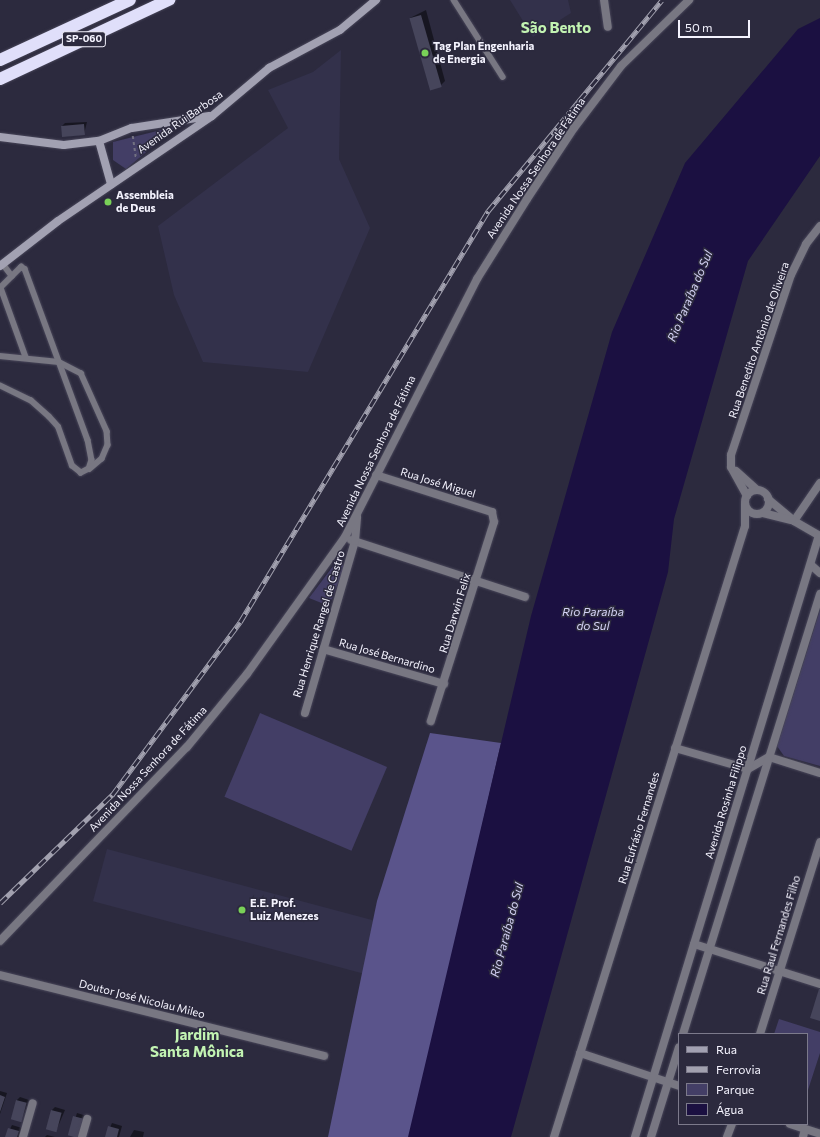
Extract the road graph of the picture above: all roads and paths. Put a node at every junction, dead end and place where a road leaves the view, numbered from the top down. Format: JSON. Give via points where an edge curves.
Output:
{"nodes":[{"id":1,"x":130,"y":0,"type":"edge"},
{"id":2,"x":169,"y":0,"type":"edge"},
{"id":3,"x":376,"y":0,"type":"edge"},
{"id":4,"x":454,"y":0,"type":"edge"},
{"id":5,"x":604,"y":0,"type":"edge"},
{"id":6,"x":689,"y":0,"type":"edge"},
{"id":7,"x":608,"y":27,"type":"dead end"},
{"id":8,"x":0,"y":60,"type":"edge"},
{"id":9,"x":503,"y":77,"type":"dead end"},
{"id":10,"x":0,"y":79,"type":"edge"},
{"id":11,"x":212,"y":116,"type":"junction"},
{"id":12,"x":132,"y":128,"type":"junction"},
{"id":13,"x":0,"y":137,"type":"edge"},
{"id":14,"x":99,"y":141,"type":"junction"},
{"id":15,"x":137,"y":166,"type":"junction"},
{"id":16,"x":111,"y":184,"type":"junction"},
{"id":17,"x":820,"y":226,"type":"edge"},
{"id":18,"x":1,"y":265,"type":"edge"},
{"id":19,"x":12,"y":276,"type":"junction"},
{"id":20,"x":0,"y":288,"type":"edge"},
{"id":21,"x":0,"y":356,"type":"edge"},
{"id":22,"x":26,"y":357,"type":"junction"},
{"id":23,"x":59,"y":362,"type":"junction"},
{"id":24,"x":0,"y":386,"type":"edge"},
{"id":25,"x":731,"y":467,"type":"junction"},
{"id":26,"x":89,"y":469,"type":"junction"},
{"id":27,"x":376,"y":475,"type":"junction"},
{"id":28,"x":820,"y":483,"type":"edge"},
{"id":29,"x":757,"y":490,"type":"junction"},
{"id":30,"x":768,"y":498,"type":"junction"},
{"id":31,"x":746,"y":500,"type":"junction"},
{"id":32,"x":492,"y":512,"type":"joint"},
{"id":33,"x":759,"y":514,"type":"junction"},
{"id":34,"x":357,"y":517,"type":"junction"},
{"id":35,"x":794,"y":521,"type":"junction"},
{"id":36,"x":745,"y":526,"type":"junction"},
{"id":37,"x":820,"y":535,"type":"edge"},
{"id":38,"x":345,"y":537,"type":"junction"},
{"id":39,"x":355,"y":541,"type":"junction"},
{"id":40,"x":811,"y":565,"type":"junction"},
{"id":41,"x":820,"y":574,"type":"edge"},
{"id":42,"x":476,"y":583,"type":"junction"},
{"id":43,"x":820,"y":594,"type":"edge"},
{"id":44,"x":525,"y":597,"type":"dead end"},
{"id":45,"x":323,"y":649,"type":"junction"},
{"id":46,"x":444,"y":684,"type":"junction"},
{"id":47,"x":304,"y":712,"type":"dead end"},
{"id":48,"x":431,"y":721,"type":"dead end"},
{"id":49,"x":675,"y":748,"type":"junction"},
{"id":50,"x":769,"y":757,"type":"junction"},
{"id":51,"x":748,"y":769,"type":"junction"},
{"id":52,"x":820,"y":773,"type":"edge"},
{"id":53,"x":820,"y":842,"type":"edge"},
{"id":54,"x":0,"y":941,"type":"edge"},
{"id":55,"x":694,"y":944,"type":"junction"},
{"id":56,"x":710,"y":949,"type":"junction"},
{"id":57,"x":780,"y":971,"type":"junction"},
{"id":58,"x":0,"y":975,"type":"edge"},
{"id":59,"x":820,"y":984,"type":"edge"},
{"id":60,"x":683,"y":1033,"type":"edge"},
{"id":61,"x":760,"y":1033,"type":"edge"},
{"id":62,"x":678,"y":1050,"type":"edge"},
{"id":63,"x":580,"y":1053,"type":"junction"},
{"id":64,"x":324,"y":1056,"type":"dead end"},
{"id":65,"x":652,"y":1078,"type":"junction"},
{"id":66,"x":668,"y":1083,"type":"junction"},
{"id":67,"x":678,"y":1086,"type":"edge"},
{"id":68,"x":33,"y":1103,"type":"dead end"},
{"id":69,"x":87,"y":1119,"type":"dead end"},
{"id":70,"x":732,"y":1125,"type":"edge"},
{"id":71,"x":792,"y":1125,"type":"edge"},
{"id":72,"x":804,"y":1133,"type":"edge"},
{"id":73,"x":820,"y":1134,"type":"edge"},
{"id":74,"x":23,"y":1137,"type":"edge"},
{"id":75,"x":82,"y":1137,"type":"edge"},
{"id":76,"x":554,"y":1137,"type":"edge"},
{"id":77,"x":634,"y":1137,"type":"edge"},
{"id":78,"x":651,"y":1137,"type":"edge"},
{"id":79,"x":728,"y":1137,"type":"edge"}],
"edges":[{"from":1,"to":8,"type":"highway","number":"SP-060"},
{"from":2,"to":10,"type":"highway","number":"SP-060"},
{"from":3,"to":11,"type":"main road","name":"Avenida Rui Barbosa","via":[[340,30],[269,68]]},
{"from":4,"to":9,"type":"lane"},
{"from":5,"to":7,"type":"street"},
{"from":6,"to":27,"type":"street","name":"Avenida Nossa Senhora de Fátima","via":[[621,66],[544,173],[477,279]]},
{"from":11,"to":12,"type":"main road"},
{"from":11,"to":15,"type":"main road","name":"Avenida Rui Barbosa"},
{"from":12,"to":14,"type":"main road"},
{"from":12,"to":15,"type":"path"},
{"from":13,"to":14,"type":"main road","via":[[64,145]]},
{"from":14,"to":16,"type":"main road"},
{"from":15,"to":16,"type":"main road","name":"Avenida Rui Barbosa"},
{"from":16,"to":18,"type":"main road","name":"Avenida Rui Barbosa"},
{"from":17,"to":25,"type":"street","name":"Rua Benedito Antônio de Oliveira","via":[[806,244],[791,275],[732,455]]},
{"from":18,"to":19,"type":"lane"},
{"from":19,"to":20,"type":"lane"},
{"from":19,"to":23,"type":"lane","via":[[25,269]]},
{"from":20,"to":22,"type":"lane"},
{"from":21,"to":22,"type":"lane"},
{"from":22,"to":23,"type":"lane"},
{"from":23,"to":26,"type":"lane","via":[[88,440],[92,460]]},
{"from":23,"to":26,"type":"lane","via":[[81,372],[107,431],[108,445],[102,459]]},
{"from":24,"to":26,"type":"lane","via":[[30,401],[49,417],[58,427],[72,466],[81,473]]},
{"from":25,"to":29,"type":"street"},
{"from":25,"to":31,"type":"street"},
{"from":27,"to":32,"type":"street","name":"Rua José Miguel"},
{"from":27,"to":34,"type":"street","name":"Avenida Nossa Senhora de Fátima"},
{"from":28,"to":35,"type":"street"},
{"from":29,"to":30,"type":"street"},
{"from":29,"to":31,"type":"street"},
{"from":30,"to":33,"type":"street","via":[[767,508]]},
{"from":30,"to":35,"type":"street"},
{"from":31,"to":33,"type":"street"},
{"from":31,"to":36,"type":"street"},
{"from":32,"to":42,"type":"street","name":"Rua Darwin Felix","via":[[494,522]]},
{"from":33,"to":35,"type":"street"},
{"from":33,"to":36,"type":"street"},
{"from":34,"to":38,"type":"street","name":"Avenida Nossa Senhora de Fátima"},
{"from":34,"to":39,"type":"street","name":"Rua Henrique Rangel de Castro"},
{"from":35,"to":37,"type":"street"},
{"from":36,"to":49,"type":"street","name":"Rua Eufrásio Fernandes"},
{"from":37,"to":40,"type":"street","name":"Avenida Rosinha Filippo"},
{"from":38,"to":39,"type":"street"},
{"from":38,"to":54,"type":"street","name":"Avenida Nossa Senhora de Fátima","via":[[247,674],[187,747]]},
{"from":39,"to":42,"type":"street"},
{"from":39,"to":45,"type":"street","name":"Rua Henrique Rangel de Castro"},
{"from":40,"to":41,"type":"street"},
{"from":40,"to":51,"type":"street","name":"Avenida Rosinha Filippo"},
{"from":42,"to":44,"type":"street"},
{"from":42,"to":46,"type":"street","name":"Rua Darwin Felix"},
{"from":43,"to":50,"type":"street"},
{"from":45,"to":46,"type":"street","name":"Rua José Bernardino"},
{"from":45,"to":47,"type":"street","name":"Rua Henrique Rangel de Castro"},
{"from":46,"to":48,"type":"street","name":"Rua Darwin Felix"},
{"from":49,"to":51,"type":"street"},
{"from":49,"to":63,"type":"street","name":"Rua Eufrásio Fernandes"},
{"from":50,"to":51,"type":"street"},
{"from":50,"to":52,"type":"street"},
{"from":50,"to":56,"type":"street"},
{"from":51,"to":55,"type":"street","name":"Avenida Rosinha Filippo"},
{"from":53,"to":57,"type":"street","name":"Rua Raul Fernandes Filho"},
{"from":55,"to":56,"type":"street"},
{"from":55,"to":65,"type":"street","name":"Avenida Rosinha Filippo"},
{"from":56,"to":57,"type":"street"},
{"from":56,"to":60,"type":"street"},
{"from":57,"to":59,"type":"street"},
{"from":57,"to":61,"type":"street","name":"Rua Raul Fernandes Filho"},
{"from":58,"to":64,"type":"street","name":"Doutor José Nicolau Mileo"},
{"from":62,"to":66,"type":"street"},
{"from":63,"to":65,"type":"street"},
{"from":63,"to":76,"type":"street","name":"Rua Eufrásio Fernandes"},
{"from":65,"to":66,"type":"street"},
{"from":65,"to":77,"type":"street","name":"Avenida Rosinha Filippo"},
{"from":66,"to":67,"type":"street"},
{"from":66,"to":78,"type":"street"},
{"from":68,"to":74,"type":"street"},
{"from":69,"to":75,"type":"street"},
{"from":70,"to":79,"type":"street"},
{"from":71,"to":72,"type":"street"},
{"from":72,"to":73,"type":"street"}]}
